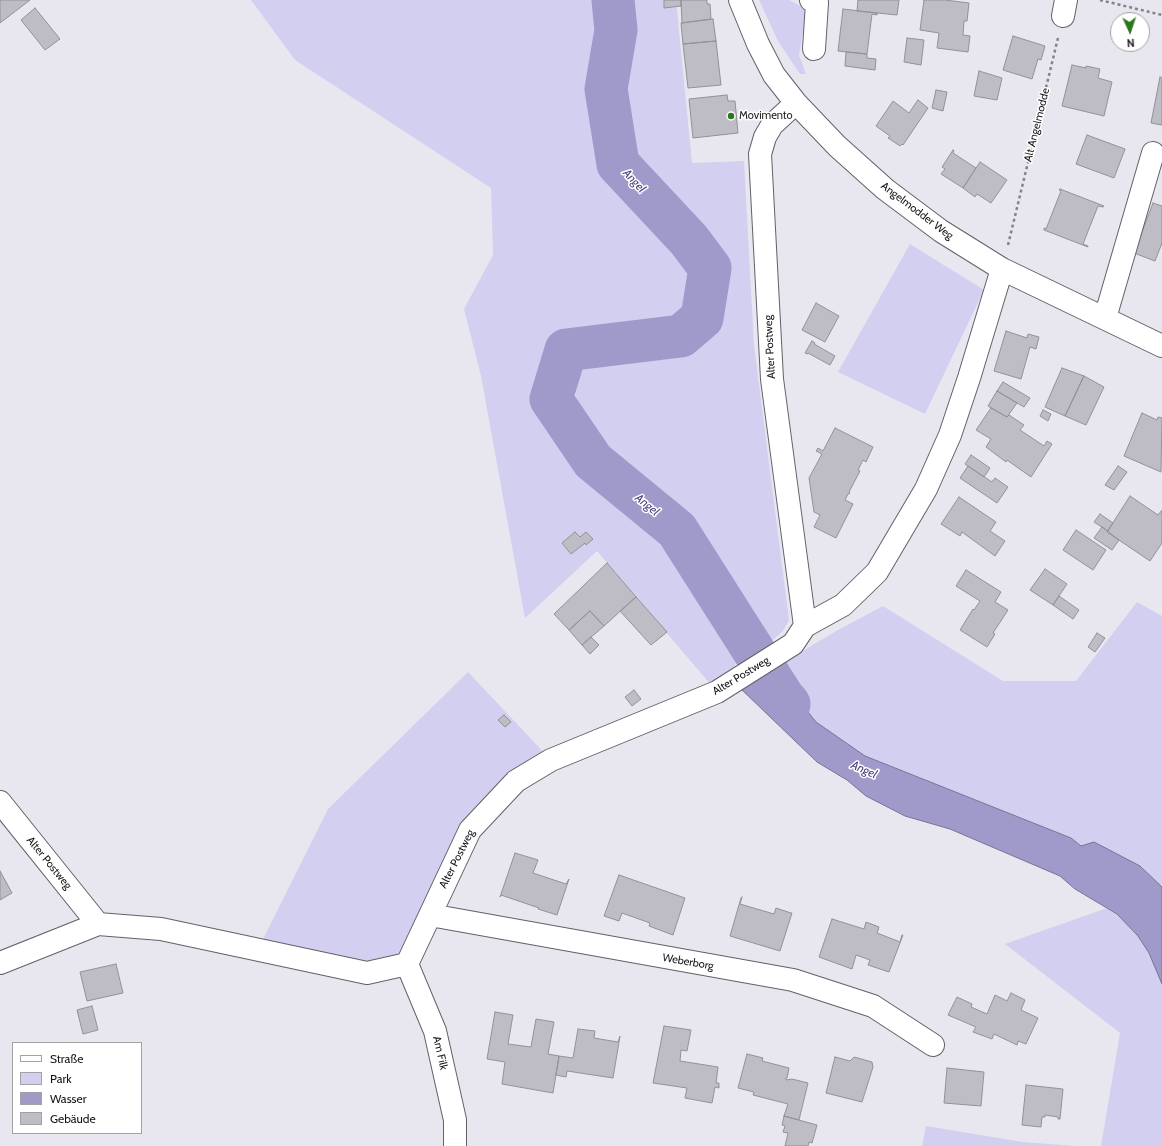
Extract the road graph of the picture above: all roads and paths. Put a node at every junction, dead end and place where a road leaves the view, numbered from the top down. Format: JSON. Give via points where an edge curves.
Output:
{"nodes":[{"id":1,"x":740,"y":0,"type":"edge"},
{"id":2,"x":811,"y":0,"type":"edge"},
{"id":3,"x":1100,"y":0,"type":"edge"},
{"id":4,"x":1065,"y":8,"type":"edge"},
{"id":5,"x":1162,"y":15,"type":"edge"},
{"id":6,"x":814,"y":49,"type":"dead end"},
{"id":7,"x":796,"y":103,"type":"junction"},
{"id":8,"x":1153,"y":153,"type":"dead end"},
{"id":9,"x":1004,"y":259,"type":"junction"},
{"id":10,"x":1105,"y":318,"type":"junction"},
{"id":11,"x":1162,"y":346,"type":"edge"},
{"id":12,"x":805,"y":626,"type":"junction"},
{"id":13,"x":0,"y":802,"type":"edge"},
{"id":14,"x":430,"y":915,"type":"junction"},
{"id":15,"x":98,"y":924,"type":"junction"},
{"id":16,"x":0,"y":963,"type":"edge"},
{"id":17,"x":407,"y":964,"type":"junction"},
{"id":18,"x":933,"y":1046,"type":"dead end"},
{"id":19,"x":455,"y":1146,"type":"edge"}],
"edges":[{"from":1,"to":7,"type":"street","name":"Angelmodder Weg","via":[[774,75]]},
{"from":2,"to":6,"type":"street","via":[[816,3]]},
{"from":3,"to":5,"type":"path"},
{"from":4,"to":9,"type":"path","name":"Alt Angelmodde"},
{"from":7,"to":9,"type":"street","name":"Angelmodder Weg","via":[[837,146],[885,189],[941,231]]},
{"from":7,"to":12,"type":"street","name":"Alter Postweg","via":[[772,126],[765,136],[760,154],[772,379]]},
{"from":8,"to":10,"type":"street"},
{"from":9,"to":10,"type":"street","name":"Angelmodder Weg"},
{"from":9,"to":12,"type":"street","name":"Alter Postweg","via":[[950,435],[926,489],[877,572],[843,605]]},
{"from":10,"to":11,"type":"street","name":"Angelmodder Weg"},
{"from":12,"to":14,"type":"street","name":"Alter Postweg","via":[[793,644],[717,692],[551,760],[516,780],[470,830]]},
{"from":13,"to":15,"type":"street","name":"Alter Postweg"},
{"from":14,"to":17,"type":"street","name":"Alter Postweg"},
{"from":14,"to":18,"type":"street","name":"Weberborg","via":[[793,980],[873,1006]]},
{"from":15,"to":16,"type":"street"},
{"from":15,"to":17,"type":"street","via":[[161,929],[367,973]]},
{"from":17,"to":19,"type":"street","name":"Am Filk","via":[[435,1030],[455,1120]]}]}
